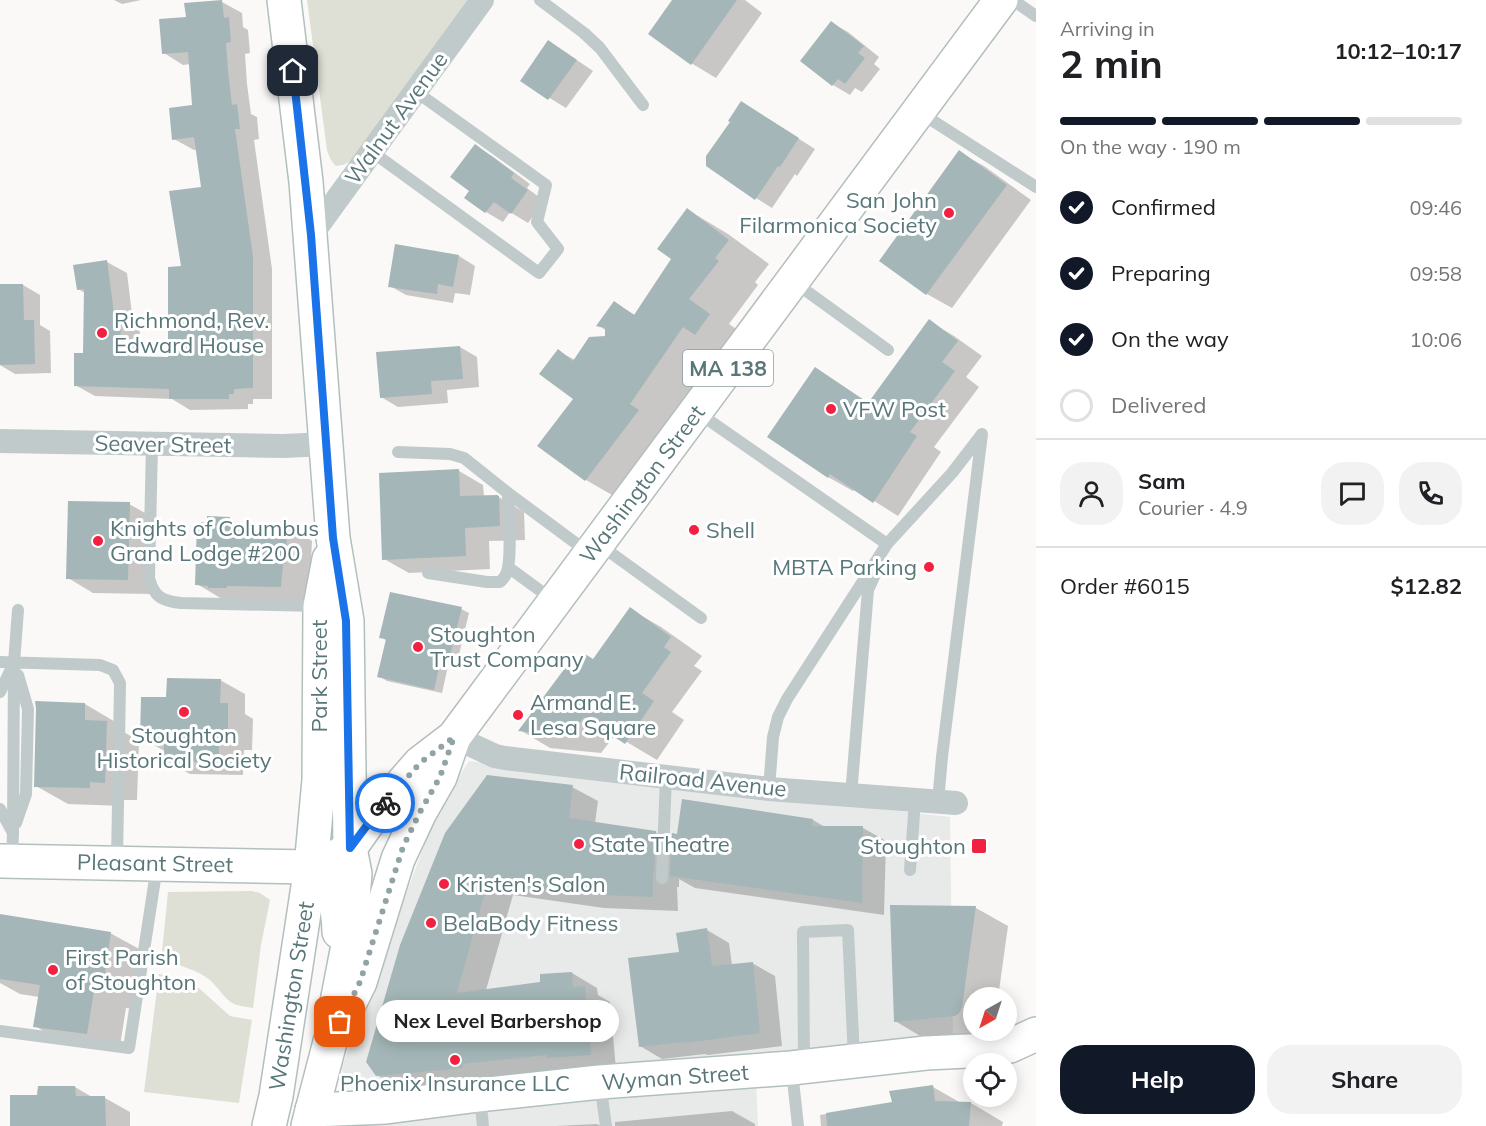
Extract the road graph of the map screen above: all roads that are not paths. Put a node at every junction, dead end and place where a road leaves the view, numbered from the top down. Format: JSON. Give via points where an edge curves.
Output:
{"nodes":[{"id":1,"x":284,"y":0,"type":"edge"},
{"id":2,"x":482,"y":0,"type":"edge"},
{"id":3,"x":540,"y":0,"type":"edge"},
{"id":4,"x":1000,"y":0,"type":"edge"},
{"id":5,"x":1013,"y":0,"type":"edge"},
{"id":6,"x":1036,"y":16,"type":"edge"},
{"id":7,"x":415,"y":91,"type":"junction"},
{"id":8,"x":643,"y":105,"type":"dead end"},
{"id":9,"x":918,"y":111,"type":"junction"},
{"id":10,"x":371,"y":152,"type":"junction"},
{"id":11,"x":1036,"y":188,"type":"edge"},
{"id":12,"x":311,"y":235,"type":"junction"},
{"id":13,"x":792,"y":281,"type":"junction"},
{"id":14,"x":888,"y":350,"type":"dead end"},
{"id":15,"x":696,"y":412,"type":"junction"},
{"id":16,"x":0,"y":441,"type":"edge"},
{"id":17,"x":152,"y":444,"type":"junction"},
{"id":18,"x":326,"y":444,"type":"junction"},
{"id":19,"x":398,"y":452,"type":"dead end"},
{"id":20,"x":507,"y":493,"type":"junction"},
{"id":21,"x":333,"y":538,"type":"junction"},
{"id":22,"x":887,"y":544,"type":"junction"},
{"id":23,"x":594,"y":549,"type":"junction"},
{"id":24,"x":508,"y":567,"type":"junction"},
{"id":25,"x":428,"y":573,"type":"dead end"},
{"id":26,"x":555,"y":602,"type":"junction"},
{"id":27,"x":320,"y":606,"type":"junction"},
{"id":28,"x":18,"y":610,"type":"dead end"},
{"id":29,"x":701,"y":618,"type":"dead end"},
{"id":30,"x":0,"y":662,"type":"edge"},
{"id":31,"x":14,"y":663,"type":"junction"},
{"id":32,"x":0,"y":692,"type":"edge"},
{"id":33,"x":454,"y":737,"type":"junction"},
{"id":34,"x":666,"y":777,"type":"junction"},
{"id":35,"x":319,"y":780,"type":"joint"},
{"id":36,"x":769,"y":789,"type":"junction"},
{"id":37,"x":851,"y":795,"type":"junction"},
{"id":38,"x":937,"y":801,"type":"junction"},
{"id":39,"x":0,"y":809,"type":"edge"},
{"id":40,"x":350,"y":848,"type":"junction"},
{"id":41,"x":8,"y":851,"type":"edge"},
{"id":42,"x":117,"y":862,"type":"junction"},
{"id":43,"x":157,"y":863,"type":"junction"},
{"id":44,"x":311,"y":867,"type":"junction"},
{"id":45,"x":910,"y":870,"type":"dead end"},
{"id":46,"x":662,"y":878,"type":"dead end"},
{"id":47,"x":340,"y":988,"type":"junction"},
{"id":48,"x":0,"y":1031,"type":"edge"},
{"id":49,"x":330,"y":1042,"type":"junction"},
{"id":50,"x":1027,"y":1045,"type":"edge"},
{"id":51,"x":854,"y":1060,"type":"junction"},
{"id":52,"x":798,"y":1067,"type":"junction"},
{"id":53,"x":600,"y":1082,"type":"junction"},
{"id":54,"x":481,"y":1111,"type":"edge"},
{"id":55,"x":310,"y":1118,"type":"edge"},
{"id":56,"x":269,"y":1126,"type":"edge"},
{"id":57,"x":606,"y":1126,"type":"edge"},
{"id":58,"x":798,"y":1126,"type":"edge"}],
"edges":[{"from":1,"to":12,"type":"main road","name":"Park Street"},
{"from":2,"to":7,"type":"street","name":"Walnut Avenue"},
{"from":3,"to":8,"type":"lane","via":[[600,48]]},
{"from":4,"to":9,"type":"main road","name":"Washington Street","number":"MA 138"},
{"from":5,"to":6,"type":"lane"},
{"from":7,"to":10,"type":"street","name":"Walnut Avenue"},
{"from":7,"to":10,"type":"lane","via":[[546,185],[537,222],[558,249],[539,273]]},
{"from":9,"to":11,"type":"lane"},
{"from":9,"to":13,"type":"main road","name":"Washington Street","number":"MA 138"},
{"from":10,"to":12,"type":"street","name":"Walnut Avenue"},
{"from":12,"to":18,"type":"main road","name":"Park Street"},
{"from":13,"to":14,"type":"lane"},
{"from":13,"to":15,"type":"main road","name":"Washington Street","number":"MA 138"},
{"from":15,"to":22,"type":"lane"},
{"from":15,"to":23,"type":"main road","name":"Washington Street","number":"MA 138"},
{"from":16,"to":17,"type":"street","name":"Seaver Street"},
{"from":17,"to":18,"type":"street","name":"Seaver Street"},
{"from":17,"to":27,"type":"lane","via":[[149,578],[158,596],[181,603]]},
{"from":18,"to":21,"type":"main road","name":"Park Street"},
{"from":19,"to":20,"type":"lane","via":[[465,458]]},
{"from":20,"to":23,"type":"lane"},
{"from":20,"to":24,"type":"lane"},
{"from":21,"to":27,"type":"main road","name":"Park Street"},
{"from":21,"to":40,"type":"main road","name":"Park Street","via":[[346,621]]},
{"from":22,"to":36,"type":"lane","via":[[778,717]]},
{"from":22,"to":37,"type":"lane","via":[[868,590]]},
{"from":22,"to":38,"type":"lane","via":[[982,434]]},
{"from":23,"to":26,"type":"main road","name":"Washington Street","number":"MA 138"},
{"from":23,"to":29,"type":"lane"},
{"from":24,"to":25,"type":"lane","via":[[500,582]]},
{"from":24,"to":26,"type":"lane"},
{"from":26,"to":33,"type":"main road","name":"Washington Street","number":"MA 138"},
{"from":27,"to":35,"type":"main road","name":"Park Street"},
{"from":28,"to":31,"type":"lane"},
{"from":30,"to":31,"type":"lane"},
{"from":31,"to":32,"type":"lane"},
{"from":31,"to":41,"type":"lane"},
{"from":31,"to":42,"type":"lane","via":[[100,665],[113,670],[120,683]]},
{"from":33,"to":34,"type":"street","name":"Railroad Avenue","via":[[505,758]]},
{"from":33,"to":40,"type":"main road","name":"Washington Street","number":"MA 138","via":[[420,763]]},
{"from":33,"to":49,"type":"main road","name":"Washington Street","number":"MA 138","via":[[440,777],[403,847],[360,982]]},
{"from":34,"to":36,"type":"street","name":"Railroad Avenue"},
{"from":34,"to":46,"type":"lane"},
{"from":35,"to":44,"type":"main road","name":"Washington Street"},
{"from":36,"to":37,"type":"street","name":"Railroad Avenue"},
{"from":37,"to":38,"type":"street","name":"Railroad Avenue"},
{"from":38,"to":45,"type":"lane"},
{"from":39,"to":41,"type":"lane"},
{"from":40,"to":44,"type":"main road","name":"Washington Street","number":"MA 138"},
{"from":40,"to":47,"type":"main road","name":"Washington Street","number":"MA 138","via":[[355,874],[350,935]]},
{"from":41,"to":42,"type":"main road","name":"Pleasant Street"},
{"from":42,"to":43,"type":"main road","name":"Pleasant Street"},
{"from":43,"to":44,"type":"main road","name":"Pleasant Street"},
{"from":43,"to":48,"type":"lane","via":[[129,1048]]},
{"from":44,"to":47,"type":"main road","name":"Washington Street","number":"MA 138","via":[[329,887],[339,910]]},
{"from":44,"to":56,"type":"main road","name":"Washington Street"},
{"from":47,"to":49,"type":"main road","name":"Washington Street","number":"MA 138"},
{"from":49,"to":55,"type":"main road","name":"Washington Street","number":"MA 138"},
{"from":50,"to":51,"type":"main road","name":"Wyman Street"},
{"from":51,"to":52,"type":"main road","name":"Wyman Street"},
{"from":51,"to":52,"type":"lane","via":[[848,930],[803,932]]},
{"from":52,"to":53,"type":"main road","name":"Wyman Street"},
{"from":52,"to":58,"type":"lane"},
{"from":53,"to":54,"type":"main road","name":"Wyman Street"},
{"from":53,"to":57,"type":"lane"},
{"from":54,"to":55,"type":"main road","name":"Wyman Street"}]}
